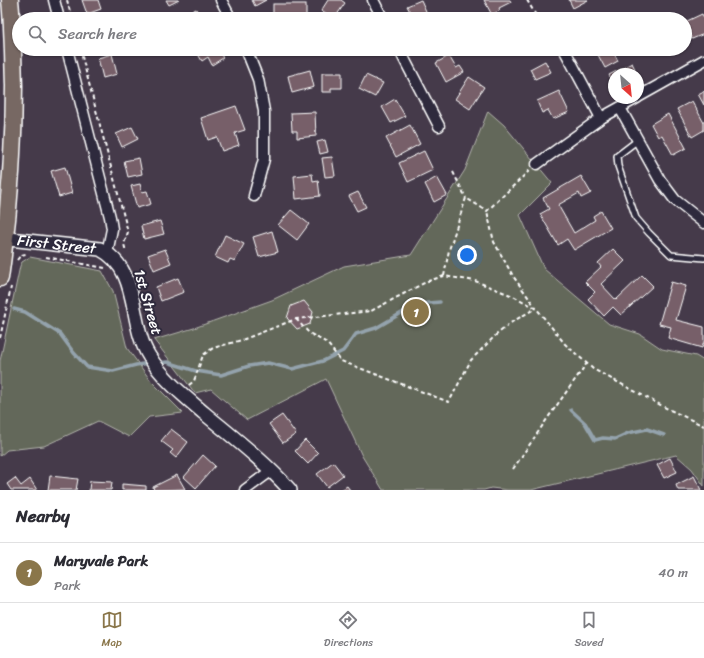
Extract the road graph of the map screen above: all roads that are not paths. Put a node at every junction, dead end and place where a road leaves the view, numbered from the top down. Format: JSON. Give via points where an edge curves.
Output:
{"nodes":[{"id":1,"x":10,"y":0,"type":"edge"},
{"id":2,"x":54,"y":0,"type":"edge"},
{"id":3,"x":221,"y":0,"type":"edge"},
{"id":4,"x":372,"y":0,"type":"edge"},
{"id":5,"x":57,"y":12,"type":"edge"},
{"id":6,"x":227,"y":12,"type":"edge"},
{"id":7,"x":379,"y":12,"type":"edge"},
{"id":8,"x":12,"y":19,"type":"edge"},
{"id":9,"x":13,"y":56,"type":"edge"},
{"id":10,"x":69,"y":56,"type":"edge"},
{"id":11,"x":249,"y":56,"type":"edge"},
{"id":12,"x":403,"y":56,"type":"edge"},
{"id":13,"x":568,"y":56,"type":"edge"},
{"id":14,"x":704,"y":60,"type":"edge"},
{"id":15,"x":644,"y":94,"type":"edge"},
{"id":16,"x":627,"y":104,"type":"edge"},
{"id":17,"x":620,"y":108,"type":"junction"},
{"id":18,"x":601,"y":118,"type":"junction"},
{"id":19,"x":439,"y":126,"type":"dead end"},
{"id":20,"x":638,"y":140,"type":"junction"},
{"id":21,"x":537,"y":164,"type":"road end"},
{"id":22,"x":254,"y":196,"type":"dead end"},
{"id":23,"x":704,"y":223,"type":"edge"},
{"id":24,"x":3,"y":238,"type":"edge"},
{"id":25,"x":107,"y":253,"type":"junction"},
{"id":26,"x":704,"y":258,"type":"edge"},
{"id":27,"x":6,"y":280,"type":"edge"},
{"id":28,"x":272,"y":470,"type":"junction"},
{"id":29,"x":245,"y":490,"type":"edge"},
{"id":30,"x":290,"y":490,"type":"edge"}],
"edges":[{"from":1,"to":8,"type":"main road","name":"First Street"},
{"from":2,"to":5,"type":"street"},
{"from":3,"to":6,"type":"street"},
{"from":4,"to":7,"type":"street"},
{"from":9,"to":24,"type":"main road","name":"First Street","via":[[14,133]]},
{"from":10,"to":25,"type":"street","via":[[110,217],[112,229]]},
{"from":11,"to":22,"type":"street","via":[[258,79],[264,111],[264,159]]},
{"from":12,"to":19,"type":"street"},
{"from":13,"to":18,"type":"street"},
{"from":14,"to":15,"type":"street"},
{"from":16,"to":17,"type":"street"},
{"from":17,"to":18,"type":"street"},
{"from":17,"to":20,"type":"street"},
{"from":18,"to":21,"type":"street"},
{"from":20,"to":23,"type":"street","via":[[660,180],[675,200]]},
{"from":20,"to":26,"type":"lane","via":[[618,156],[618,166],[636,218],[671,255]]},
{"from":24,"to":25,"type":"street","name":"First Street","via":[[100,249]]},
{"from":24,"to":27,"type":"main road"},
{"from":25,"to":28,"type":"street","name":"1st Street","via":[[121,267],[129,285],[142,339],[157,369],[176,389]]},
{"from":28,"to":29,"type":"street"},
{"from":28,"to":30,"type":"street","name":"1st Street"}]}
